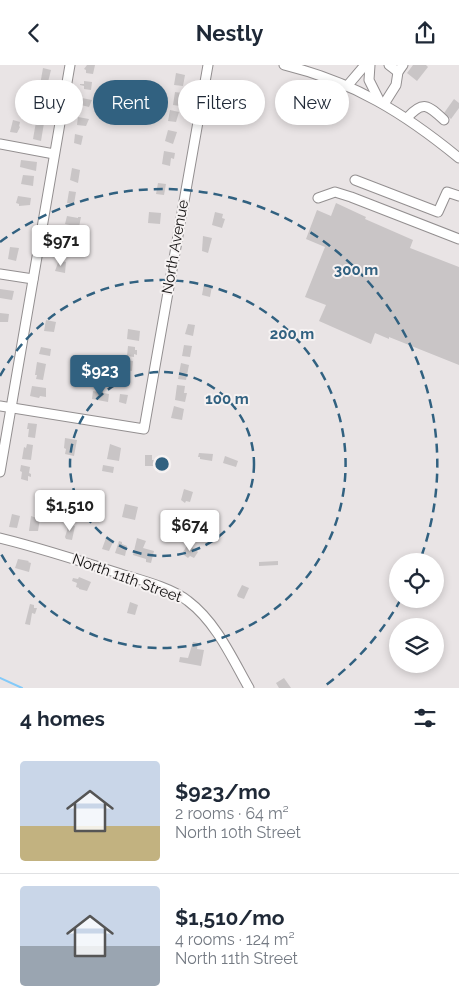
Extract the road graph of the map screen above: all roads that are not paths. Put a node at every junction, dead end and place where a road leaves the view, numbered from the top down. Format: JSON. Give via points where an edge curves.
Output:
{"nodes":[{"id":1,"x":70,"y":65,"type":"edge"},
{"id":2,"x":208,"y":65,"type":"edge"},
{"id":3,"x":284,"y":65,"type":"edge"},
{"id":4,"x":365,"y":65,"type":"edge"},
{"id":5,"x":370,"y":65,"type":"edge"},
{"id":6,"x":389,"y":65,"type":"edge"},
{"id":7,"x":400,"y":69,"type":"edge"},
{"id":8,"x":332,"y":80,"type":"edge"},
{"id":9,"x":349,"y":84,"type":"edge"},
{"id":10,"x":349,"y":86,"type":"edge"},
{"id":11,"x":382,"y":103,"type":"junction"},
{"id":12,"x":407,"y":118,"type":"junction"},
{"id":13,"x":444,"y":120,"type":"dead end"},
{"id":14,"x":0,"y":144,"type":"edge"},
{"id":15,"x":54,"y":154,"type":"junction"},
{"id":16,"x":459,"y":158,"type":"edge"},
{"id":17,"x":356,"y":180,"type":"dead end"},
{"id":18,"x":459,"y":196,"type":"edge"},
{"id":19,"x":318,"y":198,"type":"dead end"},
{"id":20,"x":459,"y":239,"type":"edge"},
{"id":21,"x":0,"y":274,"type":"edge"},
{"id":22,"x":33,"y":279,"type":"junction"},
{"id":23,"x":0,"y":406,"type":"edge"},
{"id":24,"x":11,"y":408,"type":"junction"},
{"id":25,"x":0,"y":472,"type":"edge"},
{"id":26,"x":0,"y":538,"type":"edge"},
{"id":27,"x":249,"y":688,"type":"edge"}],
"edges":[{"from":1,"to":15,"type":"street"},
{"from":2,"to":24,"type":"street","name":"North Avenue","via":[[144,429]]},
{"from":3,"to":8,"type":"street"},
{"from":4,"to":9,"type":"street"},
{"from":5,"to":11,"type":"street","via":[[369,80]]},
{"from":6,"to":7,"type":"street"},
{"from":7,"to":11,"type":"street","via":[[396,85]]},
{"from":10,"to":11,"type":"street"},
{"from":11,"to":12,"type":"street"},
{"from":12,"to":13,"type":"street","via":[[420,106],[433,109]]},
{"from":12,"to":16,"type":"street"},
{"from":14,"to":15,"type":"street"},
{"from":15,"to":22,"type":"street"},
{"from":17,"to":18,"type":"street","via":[[438,212],[448,193]]},
{"from":19,"to":20,"type":"street","via":[[335,193],[351,197]]},
{"from":21,"to":22,"type":"street"},
{"from":22,"to":24,"type":"street"},
{"from":23,"to":24,"type":"street"},
{"from":24,"to":25,"type":"street"},
{"from":26,"to":27,"type":"street","name":"North 11th Street","via":[[138,579],[187,600],[212,625]]}]}
